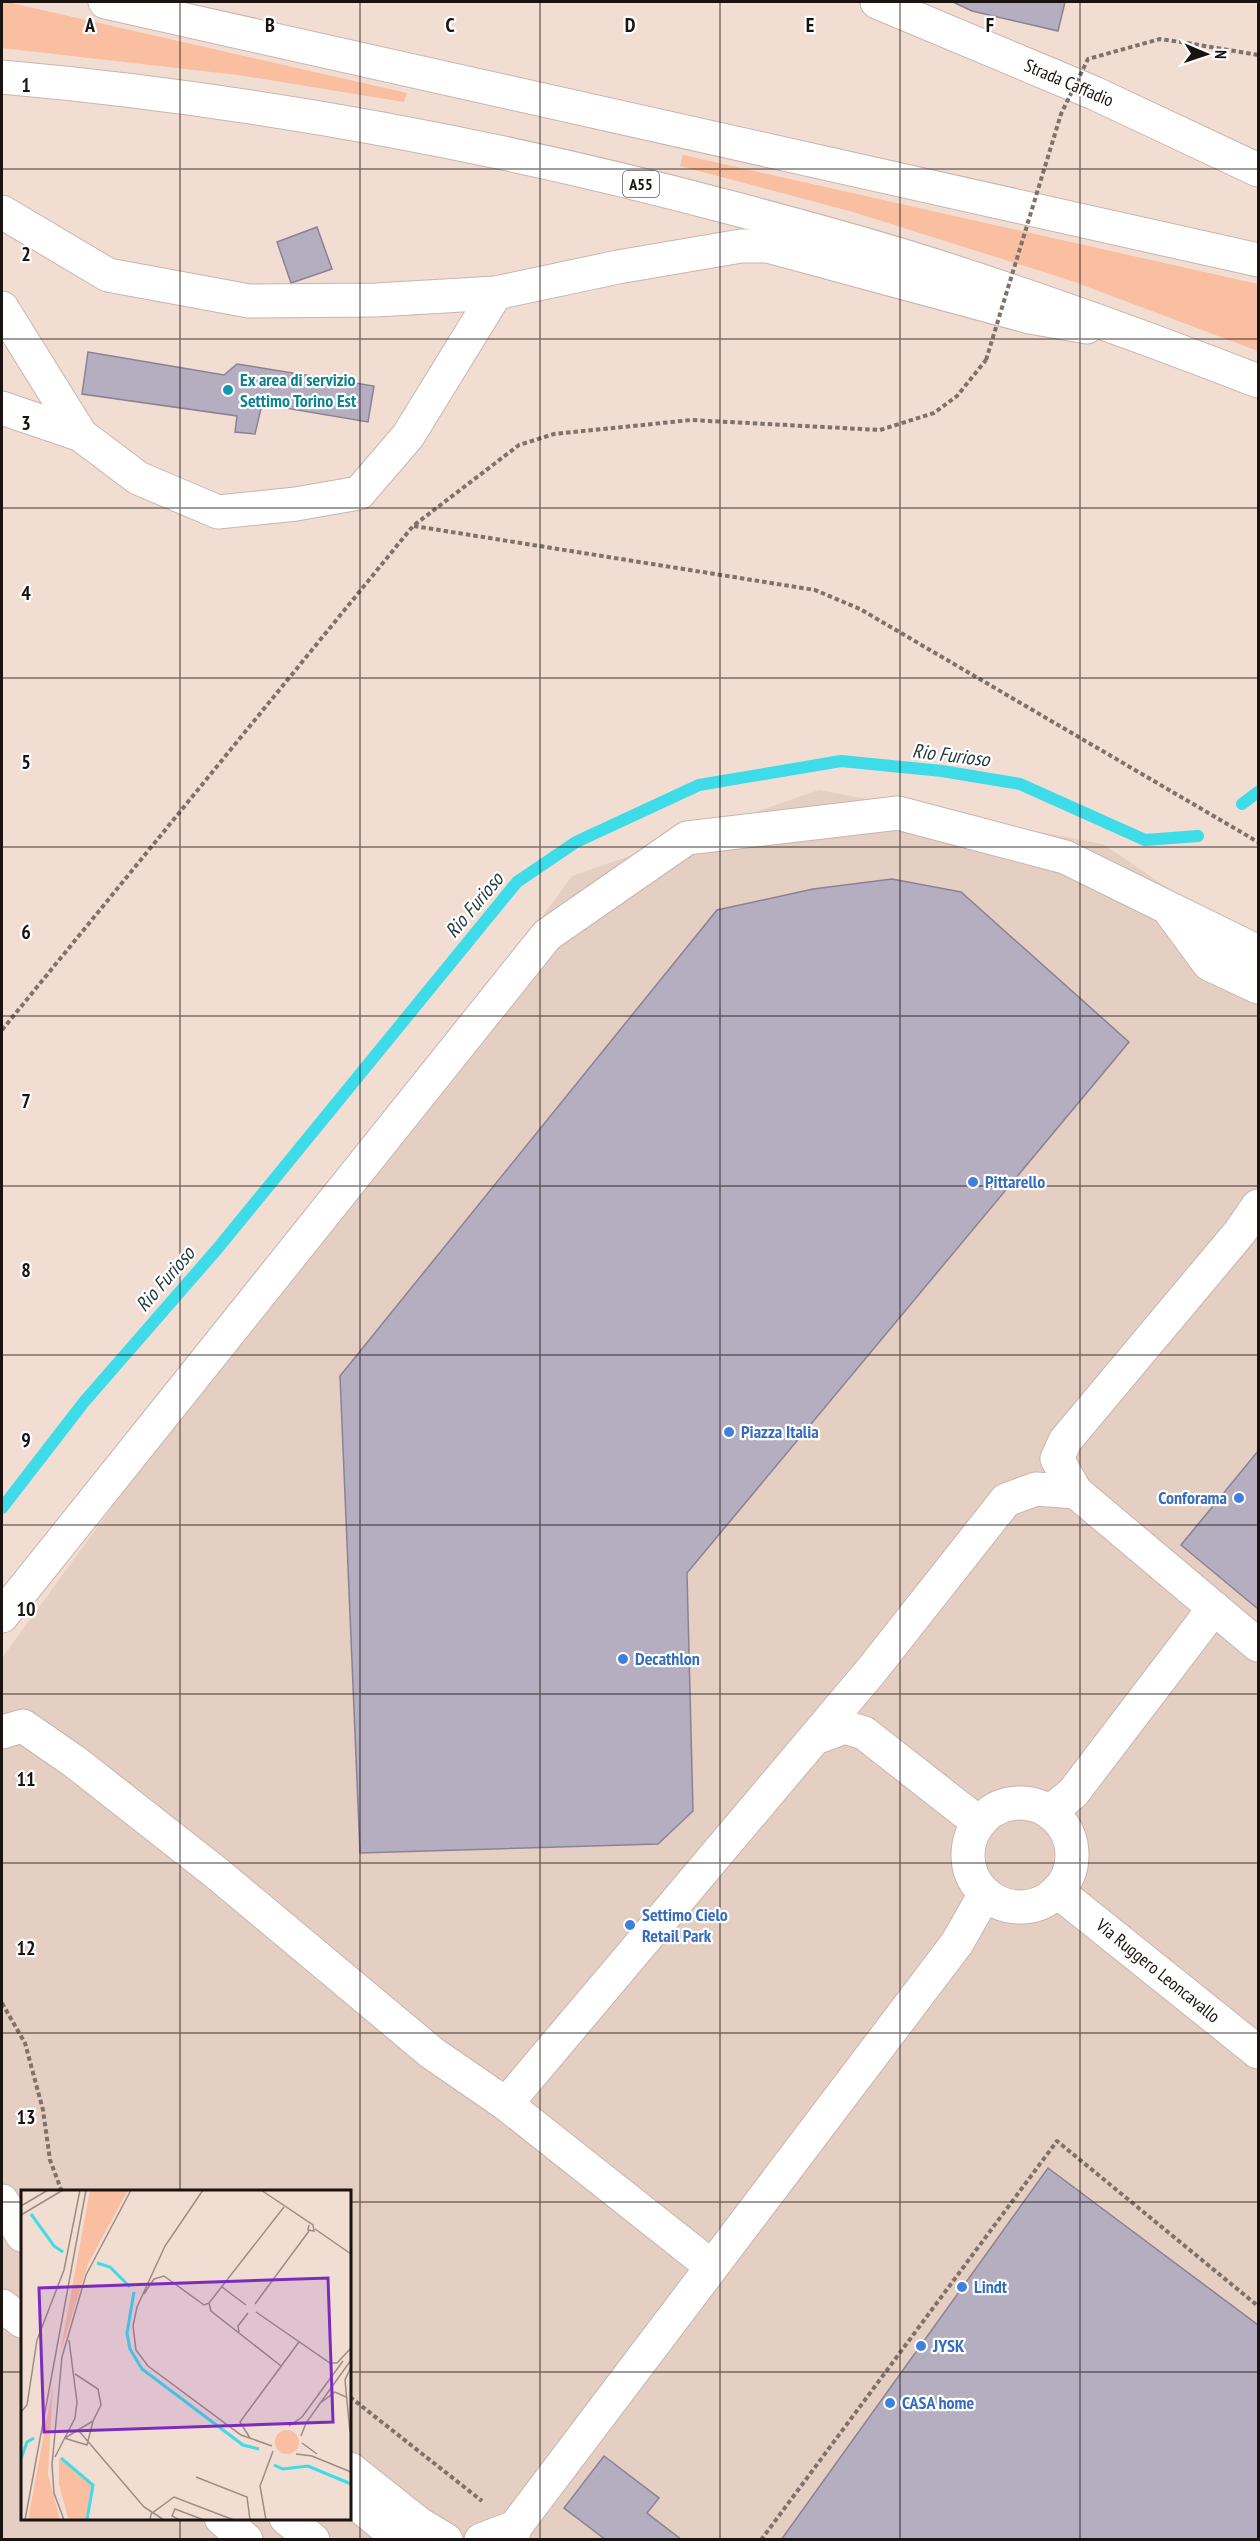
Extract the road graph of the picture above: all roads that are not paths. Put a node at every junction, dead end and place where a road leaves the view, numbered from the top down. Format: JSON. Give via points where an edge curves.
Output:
{"nodes":[{"id":1,"x":105,"y":2,"type":"edge"},
{"id":2,"x":877,"y":2,"type":"edge"},
{"id":3,"x":2,"y":77,"type":"edge"},
{"id":4,"x":1258,"y":170,"type":"edge"},
{"id":5,"x":2,"y":212,"type":"edge"},
{"id":6,"x":1258,"y":260,"type":"edge"},
{"id":7,"x":496,"y":293,"type":"junction"},
{"id":8,"x":2,"y":308,"type":"edge"},
{"id":9,"x":1144,"y":337,"type":"junction"},
{"id":10,"x":1258,"y":381,"type":"edge"},
{"id":11,"x":2,"y":408,"type":"edge"},
{"id":12,"x":81,"y":435,"type":"junction"},
{"id":13,"x":1167,"y":907,"type":"junction"},
{"id":14,"x":1258,"y":952,"type":"edge"},
{"id":15,"x":1258,"y":987,"type":"edge"},
{"id":16,"x":1258,"y":1206,"type":"edge"},
{"id":17,"x":1076,"y":1492,"type":"junction"},
{"id":18,"x":1214,"y":1608,"type":"junction"},
{"id":19,"x":2,"y":1616,"type":"edge"},
{"id":20,"x":1258,"y":1645,"type":"edge"},
{"id":21,"x":871,"y":1671,"type":"junction"},
{"id":22,"x":2,"y":1732,"type":"edge"},
{"id":23,"x":864,"y":1733,"type":"junction"},
{"id":24,"x":815,"y":1738,"type":"junction"},
{"id":25,"x":1050,"y":1812,"type":"junction"},
{"id":26,"x":979,"y":1823,"type":"junction"},
{"id":27,"x":1057,"y":1891,"type":"junction"},
{"id":28,"x":985,"y":1894,"type":"junction"},
{"id":29,"x":1258,"y":2052,"type":"edge"},
{"id":30,"x":506,"y":2104,"type":"junction"},
{"id":31,"x":2,"y":2201,"type":"edge"},
{"id":32,"x":21,"y":2233,"type":"edge"},
{"id":33,"x":711,"y":2266,"type":"junction"},
{"id":34,"x":2,"y":2306,"type":"edge"},
{"id":35,"x":21,"y":2320,"type":"edge"},
{"id":36,"x":351,"y":2470,"type":"edge"},
{"id":37,"x":351,"y":2499,"type":"edge"},
{"id":38,"x":223,"y":2520,"type":"edge"},
{"id":39,"x":289,"y":2520,"type":"edge"},
{"id":40,"x":514,"y":2533,"type":"edge"},
{"id":41,"x":246,"y":2540,"type":"edge"},
{"id":42,"x":314,"y":2540,"type":"edge"},
{"id":43,"x":401,"y":2540,"type":"edge"},
{"id":44,"x":446,"y":2540,"type":"edge"},
{"id":45,"x":481,"y":2540,"type":"edge"}],
"edges":[{"from":1,"to":6,"type":"main road"},
{"from":2,"to":4,"type":"main road","name":"Strada Caffadio","via":[[1094,93]]},
{"from":3,"to":9,"type":"main road","number":"A55","via":[[227,104],[485,148],[820,231],[943,268]]},
{"from":5,"to":7,"type":"main road","via":[[108,275],[249,301],[376,300]]},
{"from":7,"to":9,"type":"main road","via":[[674,257],[741,246],[768,246],[1030,317]]},
{"from":7,"to":12,"type":"main road","via":[[408,436],[359,493],[218,512],[138,478]]},
{"from":8,"to":12,"type":"main road"},
{"from":9,"to":10,"type":"main road","number":"A55"},
{"from":11,"to":12,"type":"main road"},
{"from":13,"to":14,"type":"main road"},
{"from":13,"to":15,"type":"main road","via":[[1209,964]]},
{"from":13,"to":19,"type":"main road","via":[[1065,857],[898,813],[687,838],[547,935]]},
{"from":16,"to":17,"type":"main road","via":[[1065,1441],[1057,1459]]},
{"from":17,"to":18,"type":"main road"},
{"from":17,"to":21,"type":"main road","via":[[1036,1488],[1006,1500]]},
{"from":18,"to":20,"type":"main road"},
{"from":18,"to":25,"type":"main road","via":[[1073,1793]]},
{"from":21,"to":23,"type":"main road","via":[[859,1715]]},
{"from":21,"to":24,"type":"main road"},
{"from":22,"to":30,"type":"main road","via":[[23,1726],[75,1762],[219,1875],[432,2053]]},
{"from":23,"to":24,"type":"main road","via":[[845,1727]]},
{"from":23,"to":26,"type":"main road"},
{"from":24,"to":30,"type":"main road"},
{"from":25,"to":26,"type":"main road","via":[[1033,1804],[1016,1803],[998,1808]]},
{"from":25,"to":27,"type":"main road","via":[[1070,1841],[1072,1859]]},
{"from":26,"to":28,"type":"main road","via":[[968,1849],[969,1867]]},
{"from":27,"to":28,"type":"main road","via":[[1045,1901],[1014,1907]]},
{"from":27,"to":29,"type":"main road","name":"Via Ruggero Leoncavallo"},
{"from":28,"to":33,"type":"main road","via":[[947,1956]]},
{"from":30,"to":33,"type":"main road"},
{"from":31,"to":32,"type":"main road"},
{"from":33,"to":40,"type":"main road"},
{"from":34,"to":35,"type":"main road"},
{"from":36,"to":44,"type":"main road"},
{"from":37,"to":43,"type":"main road"},
{"from":38,"to":41,"type":"main road"},
{"from":39,"to":42,"type":"main road"},
{"from":40,"to":45,"type":"main road"}]}
